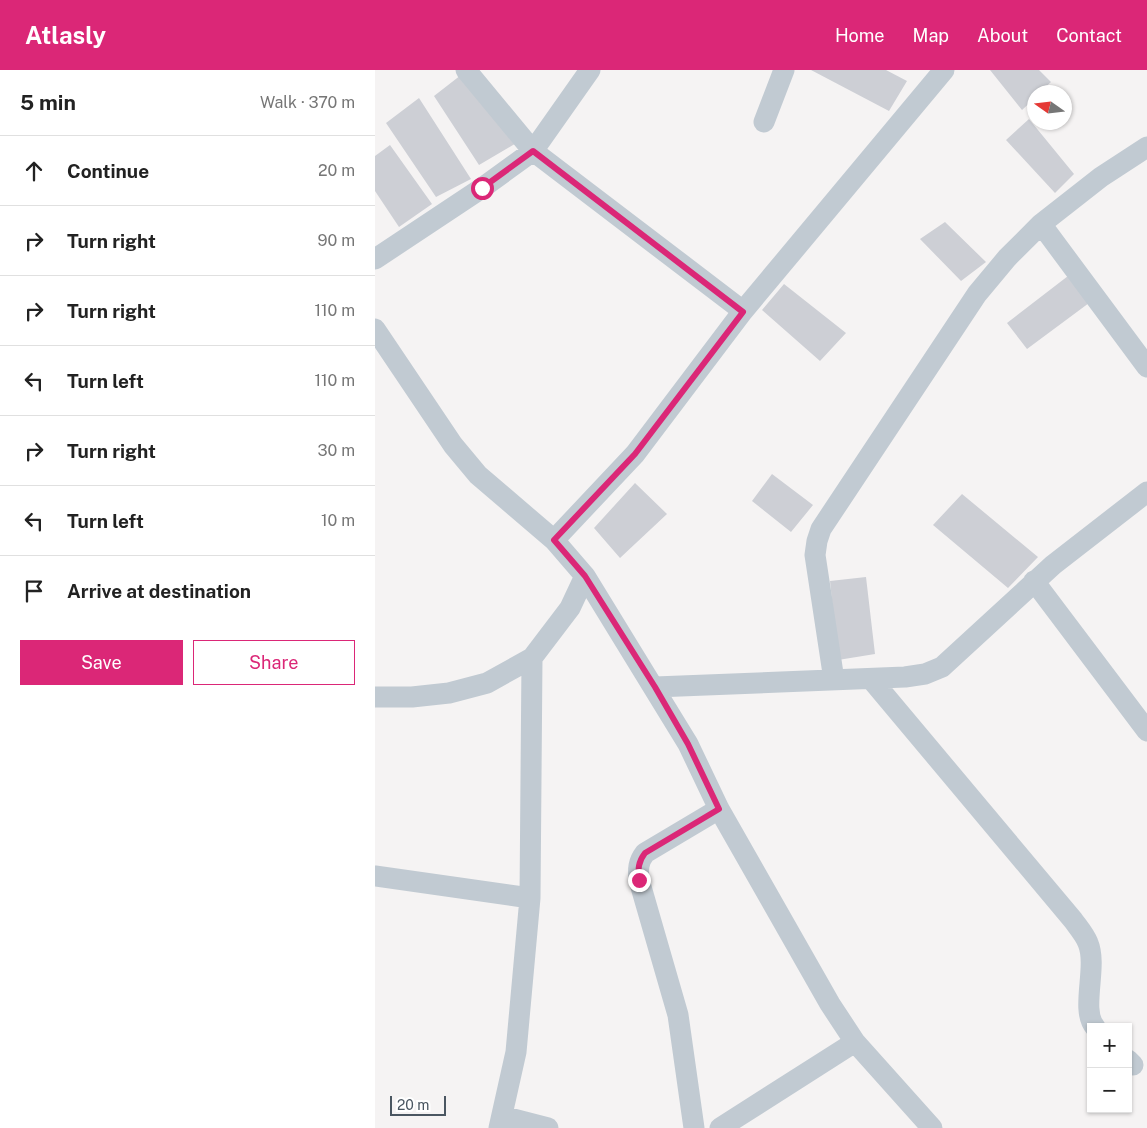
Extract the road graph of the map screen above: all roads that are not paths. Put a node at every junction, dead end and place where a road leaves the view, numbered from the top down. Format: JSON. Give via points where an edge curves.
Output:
{"nodes":[{"id":1,"x":467,"y":70,"type":"edge"},
{"id":2,"x":590,"y":70,"type":"edge"},
{"id":3,"x":784,"y":70,"type":"edge"},
{"id":4,"x":944,"y":70,"type":"edge"},
{"id":5,"x":764,"y":122,"type":"dead end"},
{"id":6,"x":1147,"y":147,"type":"edge"},
{"id":7,"x":533,"y":151,"type":"junction"},
{"id":8,"x":1041,"y":224,"type":"junction"},
{"id":9,"x":375,"y":259,"type":"edge"},
{"id":10,"x":743,"y":312,"type":"junction"},
{"id":11,"x":375,"y":329,"type":"edge"},
{"id":12,"x":1147,"y":367,"type":"edge"},
{"id":13,"x":1147,"y":492,"type":"edge"},
{"id":14,"x":554,"y":540,"type":"junction"},
{"id":15,"x":585,"y":576,"type":"junction"},
{"id":16,"x":1035,"y":581,"type":"junction"},
{"id":17,"x":532,"y":658,"type":"junction"},
{"id":18,"x":871,"y":679,"type":"junction"},
{"id":19,"x":834,"y":680,"type":"junction"},
{"id":20,"x":655,"y":687,"type":"junction"},
{"id":21,"x":375,"y":697,"type":"edge"},
{"id":22,"x":1147,"y":730,"type":"edge"},
{"id":23,"x":719,"y":809,"type":"junction"},
{"id":24,"x":375,"y":876,"type":"edge"},
{"id":25,"x":530,"y":898,"type":"junction"},
{"id":26,"x":1094,"y":1023,"type":"edge"},
{"id":27,"x":855,"y":1042,"type":"junction"},
{"id":28,"x":500,"y":1122,"type":"edge"},
{"id":29,"x":548,"y":1128,"type":"edge"},
{"id":30,"x":694,"y":1128,"type":"edge"},
{"id":31,"x":720,"y":1128,"type":"edge"},
{"id":32,"x":932,"y":1128,"type":"edge"}],
"edges":[{"from":1,"to":7,"type":"street"},
{"from":2,"to":7,"type":"street"},
{"from":3,"to":5,"type":"street"},
{"from":4,"to":10,"type":"street"},
{"from":6,"to":8,"type":"street","via":[[1101,177]]},
{"from":7,"to":9,"type":"street"},
{"from":7,"to":10,"type":"street"},
{"from":8,"to":12,"type":"street"},
{"from":8,"to":19,"type":"street","via":[[977,294],[821,529],[815,556]]},
{"from":10,"to":14,"type":"street","via":[[635,454]]},
{"from":11,"to":14,"type":"street","via":[[453,445],[478,475]]},
{"from":13,"to":16,"type":"street"},
{"from":14,"to":15,"type":"street"},
{"from":15,"to":17,"type":"street","via":[[569,608]]},
{"from":15,"to":20,"type":"street"},
{"from":16,"to":18,"type":"street","via":[[942,667],[925,674]]},
{"from":16,"to":22,"type":"street"},
{"from":17,"to":21,"type":"street","via":[[487,683],[449,693],[412,698]]},
{"from":17,"to":25,"type":"street"},
{"from":18,"to":19,"type":"street"},
{"from":18,"to":26,"type":"street","via":[[1073,920],[1088,944],[1092,969],[1089,1011]]},
{"from":19,"to":20,"type":"street"},
{"from":20,"to":23,"type":"street","via":[[688,744]]},
{"from":23,"to":27,"type":"street"},
{"from":23,"to":30,"type":"street","via":[[645,853],[638,867],[678,1016]]},
{"from":24,"to":25,"type":"street"},
{"from":25,"to":28,"type":"street","via":[[516,1052]]},
{"from":27,"to":31,"type":"street"},
{"from":27,"to":32,"type":"street"},
{"from":28,"to":29,"type":"street"}]}
